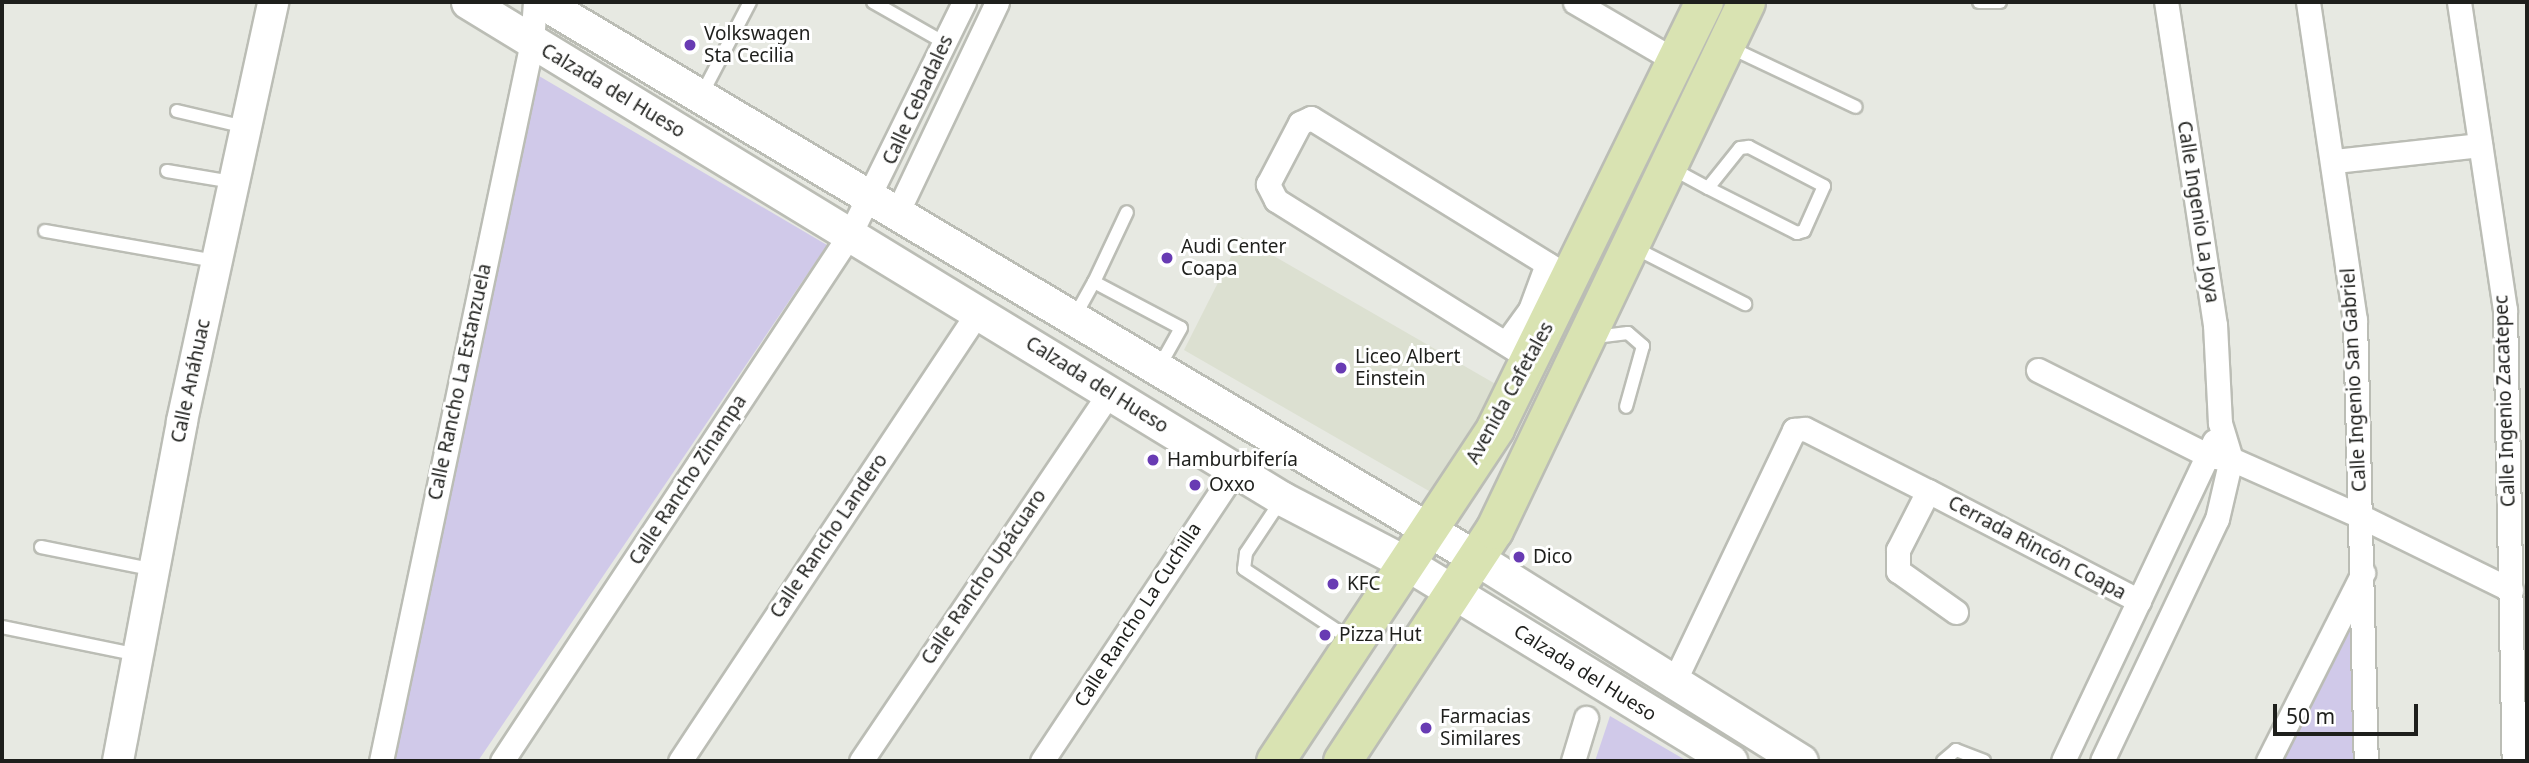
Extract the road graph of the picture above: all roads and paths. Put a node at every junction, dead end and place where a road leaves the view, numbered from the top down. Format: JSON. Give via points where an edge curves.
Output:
{"nodes":[{"id":1,"x":273,"y":2,"type":"edge"},
{"id":2,"x":468,"y":2,"type":"edge"},
{"id":3,"x":535,"y":2,"type":"edge"},
{"id":4,"x":542,"y":2,"type":"edge"},
{"id":5,"x":751,"y":2,"type":"edge"},
{"id":6,"x":873,"y":2,"type":"edge"},
{"id":7,"x":964,"y":2,"type":"edge"},
{"id":8,"x":998,"y":2,"type":"edge"},
{"id":9,"x":1575,"y":2,"type":"edge"},
{"id":10,"x":1704,"y":2,"type":"edge"},
{"id":11,"x":1746,"y":2,"type":"edge"},
{"id":12,"x":1979,"y":2,"type":"edge"},
{"id":13,"x":2000,"y":2,"type":"edge"},
{"id":14,"x":2166,"y":2,"type":"edge"},
{"id":15,"x":2308,"y":2,"type":"edge"},
{"id":16,"x":2459,"y":2,"type":"edge"},
{"id":17,"x":532,"y":42,"type":"junction"},
{"id":18,"x":945,"y":43,"type":"junction"},
{"id":19,"x":1726,"y":45,"type":"junction"},
{"id":20,"x":1676,"y":61,"type":"junction"},
{"id":21,"x":701,"y":96,"type":"junction"},
{"id":22,"x":919,"y":97,"type":"junction"},
{"id":23,"x":1856,"y":107,"type":"dead end"},
{"id":24,"x":946,"y":110,"type":"junction"},
{"id":25,"x":177,"y":111,"type":"dead end"},
{"id":26,"x":246,"y":127,"type":"junction"},
{"id":27,"x":2480,"y":145,"type":"junction"},
{"id":28,"x":2335,"y":161,"type":"junction"},
{"id":29,"x":1666,"y":165,"type":"junction"},
{"id":30,"x":167,"y":171,"type":"dead end"},
{"id":31,"x":234,"y":182,"type":"junction"},
{"id":32,"x":1708,"y":188,"type":"junction"},
{"id":33,"x":885,"y":205,"type":"junction"},
{"id":34,"x":1128,"y":212,"type":"dead end"},
{"id":35,"x":45,"y":231,"type":"dead end"},
{"id":36,"x":850,"y":234,"type":"junction"},
{"id":37,"x":1629,"y":245,"type":"junction"},
{"id":38,"x":216,"y":261,"type":"junction"},
{"id":39,"x":1559,"y":271,"type":"junction"},
{"id":40,"x":1094,"y":282,"type":"junction"},
{"id":41,"x":1745,"y":304,"type":"dead end"},
{"id":42,"x":978,"y":312,"type":"junction"},
{"id":43,"x":1073,"y":321,"type":"junction"},
{"id":44,"x":1581,"y":346,"type":"junction"},
{"id":45,"x":1518,"y":351,"type":"junction"},
{"id":46,"x":2038,"y":370,"type":"dead end"},
{"id":47,"x":1156,"y":372,"type":"junction"},
{"id":48,"x":1109,"y":393,"type":"junction"},
{"id":49,"x":1626,"y":407,"type":"dead end"},
{"id":50,"x":2220,"y":458,"type":"junction"},
{"id":51,"x":1235,"y":470,"type":"junction"},
{"id":52,"x":1928,"y":491,"type":"junction"},
{"id":53,"x":1283,"y":499,"type":"junction"},
{"id":54,"x":2362,"y":517,"type":"junction"},
{"id":55,"x":1428,"y":530,"type":"junction"},
{"id":56,"x":41,"y":547,"type":"dead end"},
{"id":57,"x":1476,"y":558,"type":"junction"},
{"id":58,"x":1406,"y":563,"type":"junction"},
{"id":59,"x":155,"y":570,"type":"junction"},
{"id":60,"x":2364,"y":570,"type":"junction"},
{"id":61,"x":2511,"y":590,"type":"junction"},
{"id":62,"x":1454,"y":592,"type":"junction"},
{"id":63,"x":2139,"y":601,"type":"junction"},
{"id":64,"x":1956,"y":612,"type":"dead end"},
{"id":65,"x":2,"y":627,"type":"edge"},
{"id":66,"x":1354,"y":642,"type":"junction"},
{"id":67,"x":139,"y":655,"type":"junction"},
{"id":68,"x":1672,"y":686,"type":"junction"},
{"id":69,"x":1586,"y":718,"type":"dead end"},
{"id":70,"x":513,"y":757,"type":"edge"},
{"id":71,"x":118,"y":761,"type":"edge"},
{"id":72,"x":381,"y":761,"type":"edge"},
{"id":73,"x":680,"y":761,"type":"edge"},
{"id":74,"x":861,"y":761,"type":"edge"},
{"id":75,"x":1042,"y":761,"type":"edge"},
{"id":76,"x":1275,"y":761,"type":"edge"},
{"id":77,"x":1342,"y":761,"type":"edge"},
{"id":78,"x":1573,"y":761,"type":"edge"},
{"id":79,"x":1730,"y":761,"type":"edge"},
{"id":80,"x":1801,"y":761,"type":"edge"},
{"id":81,"x":1943,"y":761,"type":"edge"},
{"id":82,"x":1984,"y":761,"type":"edge"},
{"id":83,"x":2063,"y":761,"type":"edge"},
{"id":84,"x":2102,"y":761,"type":"edge"},
{"id":85,"x":2267,"y":761,"type":"edge"},
{"id":86,"x":2366,"y":761,"type":"edge"},
{"id":87,"x":2514,"y":761,"type":"edge"}],
"edges":[{"from":1,"to":26,"type":"street","name":"Calle Anáhuac"},
{"from":2,"to":17,"type":"main road","name":"Calzada del Hueso"},
{"from":3,"to":17,"type":"street","name":"Calle Rancho La Estanzuela"},
{"from":4,"to":21,"type":"main road","name":"Calzada del Hueso"},
{"from":5,"to":21,"type":"lane"},
{"from":6,"to":18,"type":"lane"},
{"from":7,"to":18,"type":"street","name":"Calle Cebadales"},
{"from":8,"to":24,"type":"street"},
{"from":9,"to":20,"type":"street"},
{"from":10,"to":20,"type":"main road","name":"Avenida Cafetales"},
{"from":11,"to":19,"type":"main road","name":"Avenida Cafetales"},
{"from":12,"to":13,"type":"lane"},
{"from":14,"to":50,"type":"street","name":"Calle Ingenio La Joya","via":[[2215,324]]},
{"from":15,"to":28,"type":"street","name":"Calle Ingenio San Gabriel"},
{"from":16,"to":27,"type":"street","name":"Calle Ingenio Zacatepec"},
{"from":17,"to":36,"type":"main road","name":"Calzada del Hueso"},
{"from":17,"to":72,"type":"street","name":"Calle Rancho La Estanzuela"},
{"from":18,"to":22,"type":"street","name":"Calle Cebadales"},
{"from":19,"to":23,"type":"lane"},
{"from":19,"to":29,"type":"main road","name":"Avenida Cafetales"},
{"from":20,"to":39,"type":"main road","name":"Avenida Cafetales"},
{"from":21,"to":33,"type":"main road","name":"Calzada del Hueso"},
{"from":22,"to":24,"type":"street"},
{"from":22,"to":33,"type":"street","name":"Calle Cebadales"},
{"from":24,"to":33,"type":"street"},
{"from":25,"to":26,"type":"lane"},
{"from":26,"to":31,"type":"street","name":"Calle Anáhuac"},
{"from":27,"to":28,"type":"street"},
{"from":27,"to":61,"type":"street","name":"Calle Ingenio Zacatepec","via":[[2505,310]]},
{"from":28,"to":54,"type":"street","name":"Calle Ingenio San Gabriel","via":[[2355,320]]},
{"from":29,"to":32,"type":"lane"},
{"from":29,"to":37,"type":"main road","name":"Avenida Cafetales"},
{"from":30,"to":31,"type":"lane"},
{"from":31,"to":38,"type":"street","name":"Calle Anáhuac"},
{"from":32,"to":32,"type":"lane","via":[[1740,148],[1749,147],[1824,186],[1804,231],[1797,233]]},
{"from":33,"to":36,"type":"street","name":"Calle Rancho Zinampa"},
{"from":33,"to":43,"type":"main road","name":"Calzada del Hueso"},
{"from":34,"to":40,"type":"lane"},
{"from":35,"to":38,"type":"lane"},
{"from":36,"to":42,"type":"main road","name":"Calzada del Hueso"},
{"from":36,"to":70,"type":"street","name":"Calle Rancho Zinampa"},
{"from":37,"to":41,"type":"lane"},
{"from":37,"to":44,"type":"main road","name":"Avenida Cafetales"},
{"from":38,"to":59,"type":"street","name":"Calle Anáhuac"},
{"from":39,"to":45,"type":"main road","name":"Avenida Cafetales"},
{"from":39,"to":45,"type":"street","via":[[1311,118],[1300,123],[1267,193]]},
{"from":40,"to":43,"type":"lane"},
{"from":40,"to":47,"type":"lane","via":[[1181,328]]},
{"from":42,"to":48,"type":"main road","name":"Calzada del Hueso"},
{"from":42,"to":73,"type":"street","name":"Calle Rancho Landero"},
{"from":43,"to":47,"type":"main road","name":"Calzada del Hueso"},
{"from":44,"to":49,"type":"lane","via":[[1614,331],[1628,333],[1643,346]]},
{"from":44,"to":57,"type":"main road","name":"Avenida Cafetales"},
{"from":45,"to":55,"type":"main road","name":"Avenida Cafetales"},
{"from":46,"to":50,"type":"street"},
{"from":47,"to":55,"type":"main road","name":"Calzada del Hueso"},
{"from":48,"to":51,"type":"main road","name":"Calzada del Hueso"},
{"from":48,"to":74,"type":"street","name":"Calle Rancho Upácuaro"},
{"from":50,"to":54,"type":"street"},
{"from":50,"to":63,"type":"street"},
{"from":50,"to":84,"type":"street","via":[[2217,519]]},
{"from":51,"to":53,"type":"main road","name":"Calzada del Hueso"},
{"from":51,"to":75,"type":"street","name":"Calle Rancho La Cuchilla"},
{"from":52,"to":63,"type":"street","name":"Cerrada Rincón Coapa"},
{"from":52,"to":64,"type":"street","name":"Cerrada Rincón Coapa","via":[[1898,550],[1898,571]]},
{"from":52,"to":68,"type":"street","via":[[1805,429],[1794,430]]},
{"from":53,"to":58,"type":"main road","name":"Calzada del Hueso"},
{"from":53,"to":66,"type":"lane","via":[[1246,553],[1244,569]]},
{"from":54,"to":60,"type":"street","name":"Calle Ingenio San Gabriel"},
{"from":54,"to":61,"type":"street"},
{"from":55,"to":57,"type":"main road","name":"Calzada del Hueso"},
{"from":55,"to":58,"type":"main road","name":"Avenida Cafetales"},
{"from":56,"to":59,"type":"lane"},
{"from":57,"to":62,"type":"main road","name":"Avenida Cafetales"},
{"from":57,"to":68,"type":"main road","name":"Calzada del Hueso"},
{"from":58,"to":62,"type":"main road","name":"Calzada del Hueso"},
{"from":58,"to":66,"type":"main road","name":"Avenida Cafetales"},
{"from":59,"to":67,"type":"street","name":"Calle Anáhuac"},
{"from":60,"to":85,"type":"street"},
{"from":60,"to":86,"type":"street","name":"Calle Ingenio San Gabriel"},
{"from":61,"to":87,"type":"street","name":"Calle Ingenio Zacatepec"},
{"from":62,"to":77,"type":"main road","name":"Avenida Cafetales"},
{"from":62,"to":79,"type":"main road","name":"Calzada del Hueso"},
{"from":63,"to":83,"type":"street"},
{"from":65,"to":67,"type":"lane"},
{"from":66,"to":76,"type":"main road","name":"Avenida Cafetales"},
{"from":67,"to":71,"type":"street","name":"Calle Anáhuac"},
{"from":68,"to":80,"type":"main road","name":"Calzada del Hueso"},
{"from":69,"to":78,"type":"street"},
{"from":81,"to":82,"type":"lane","via":[[1956,750]]}]}
